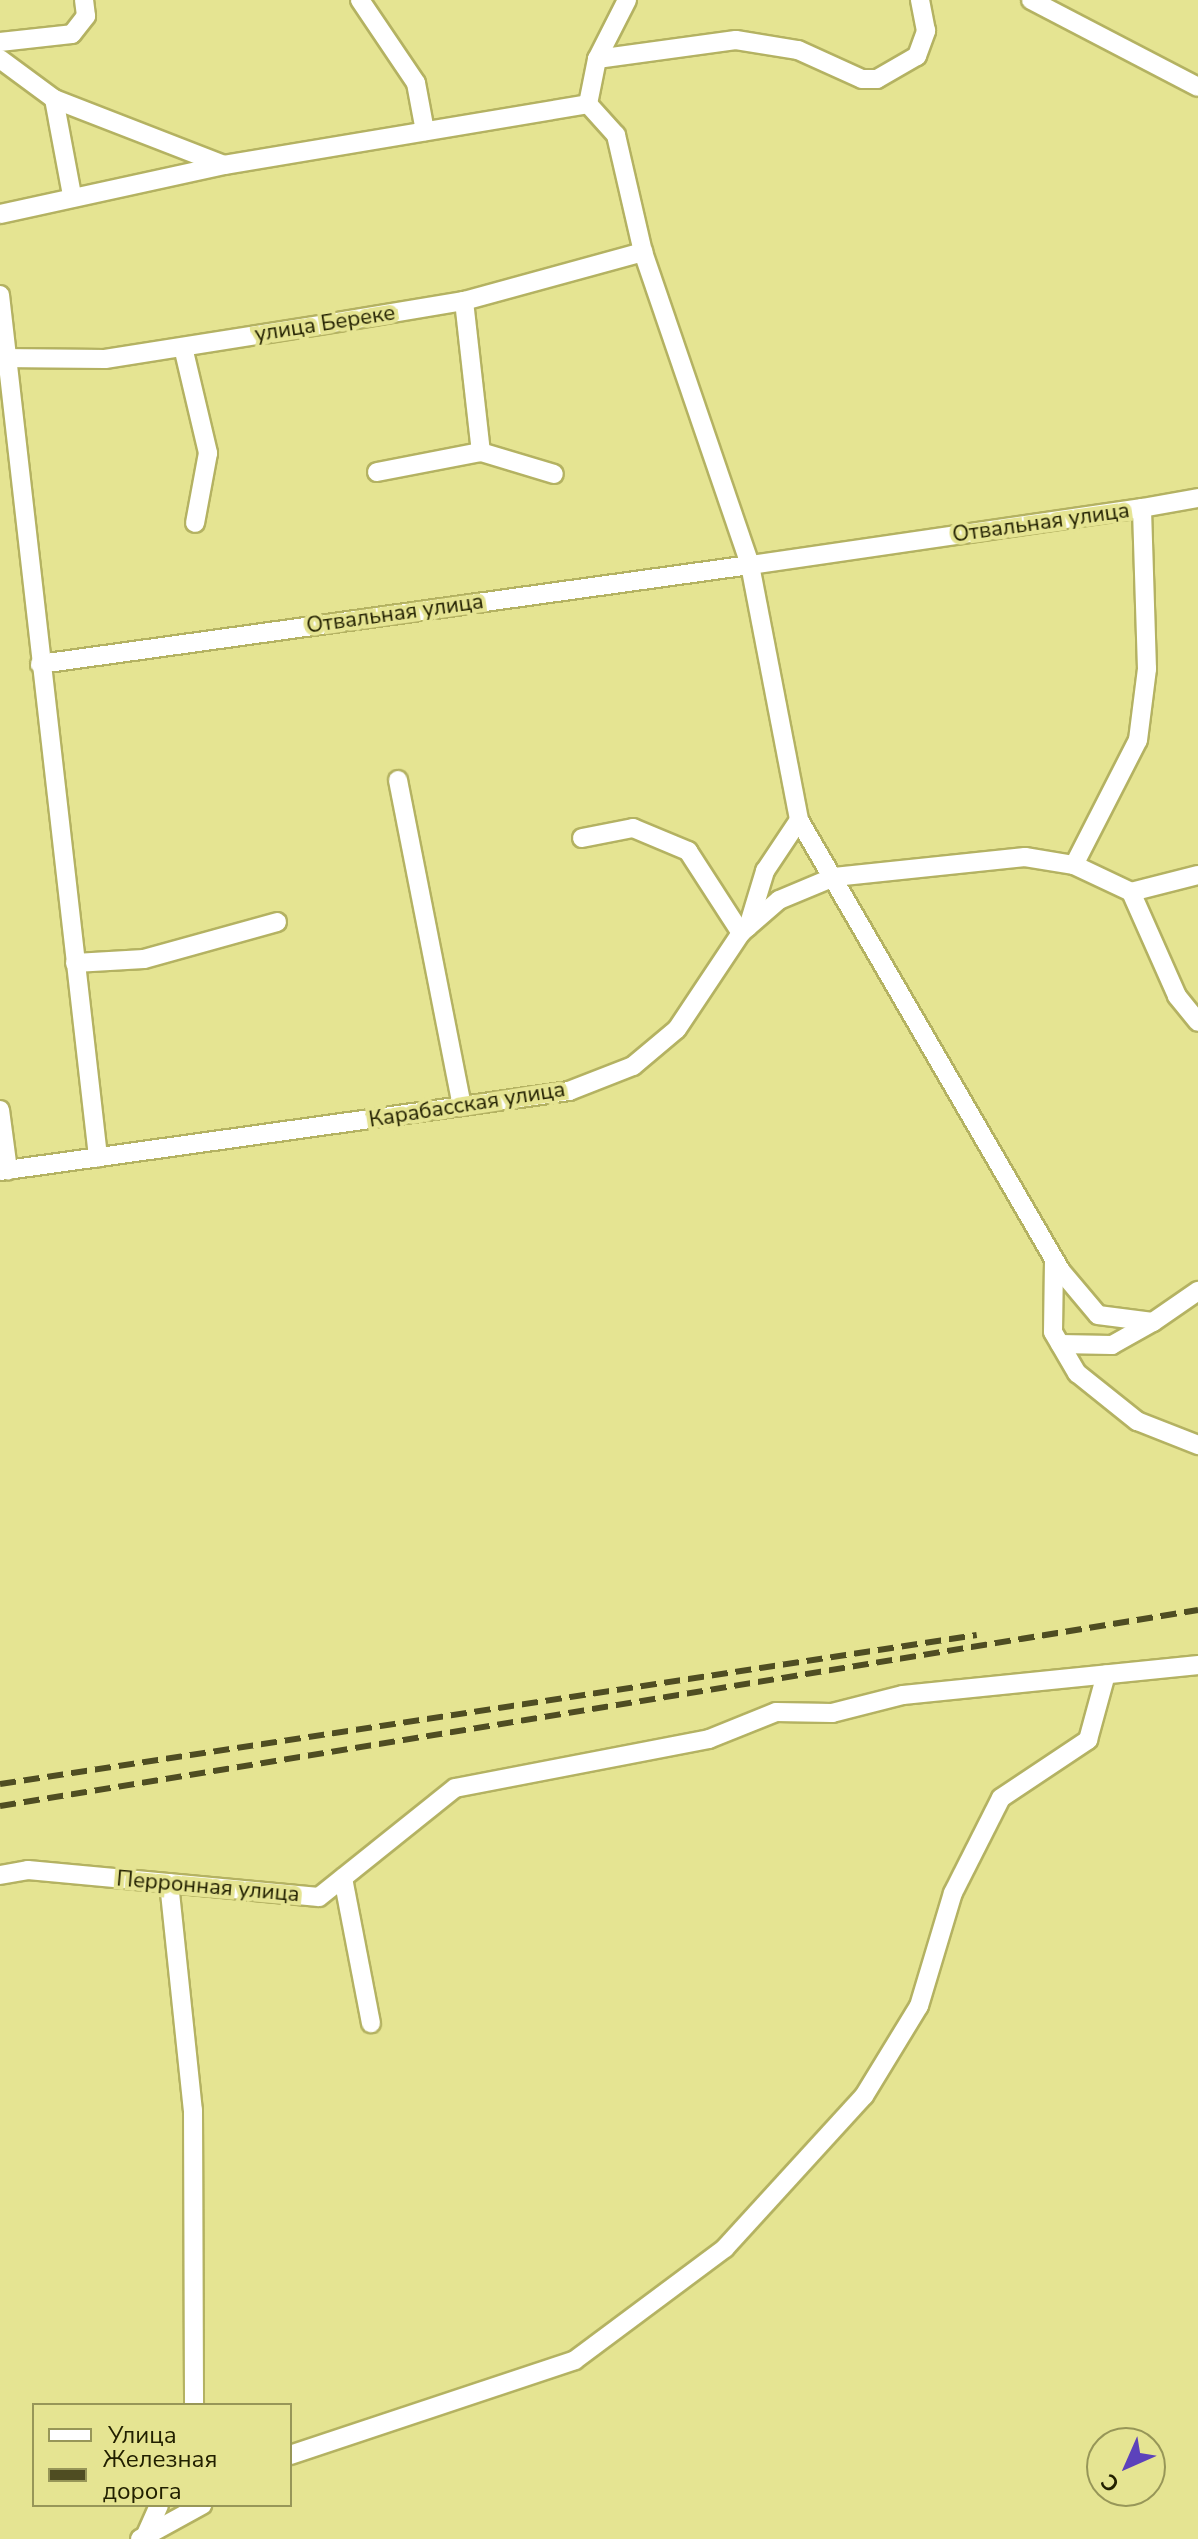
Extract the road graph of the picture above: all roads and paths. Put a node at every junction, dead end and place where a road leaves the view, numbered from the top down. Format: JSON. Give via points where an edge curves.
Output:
{"nodes":[{"id":1,"x":84,"y":0,"type":"edge"},
{"id":2,"x":360,"y":0,"type":"edge"},
{"id":3,"x":627,"y":0,"type":"edge"},
{"id":4,"x":920,"y":0,"type":"edge"},
{"id":5,"x":1031,"y":0,"type":"edge"},
{"id":6,"x":0,"y":42,"type":"edge"},
{"id":7,"x":0,"y":59,"type":"edge"},
{"id":8,"x":597,"y":59,"type":"junction"},
{"id":9,"x":1198,"y":87,"type":"edge"},
{"id":10,"x":54,"y":99,"type":"junction"},
{"id":11,"x":588,"y":104,"type":"junction"},
{"id":12,"x":425,"y":131,"type":"junction"},
{"id":13,"x":224,"y":165,"type":"junction"},
{"id":14,"x":72,"y":195,"type":"junction"},
{"id":15,"x":0,"y":214,"type":"edge"},
{"id":16,"x":643,"y":252,"type":"junction"},
{"id":17,"x":0,"y":295,"type":"edge"},
{"id":18,"x":464,"y":301,"type":"junction"},
{"id":19,"x":183,"y":347,"type":"junction"},
{"id":20,"x":5,"y":358,"type":"edge"},
{"id":21,"x":481,"y":452,"type":"junction"},
{"id":22,"x":377,"y":472,"type":"dead end"},
{"id":23,"x":554,"y":474,"type":"dead end"},
{"id":24,"x":1198,"y":498,"type":"edge"},
{"id":25,"x":1142,"y":508,"type":"junction"},
{"id":26,"x":195,"y":523,"type":"dead end"},
{"id":27,"x":750,"y":565,"type":"junction"},
{"id":28,"x":40,"y":664,"type":"junction"},
{"id":29,"x":398,"y":780,"type":"dead end"},
{"id":30,"x":799,"y":820,"type":"junction"},
{"id":31,"x":582,"y":838,"type":"dead end"},
{"id":32,"x":1074,"y":865,"type":"junction"},
{"id":33,"x":1198,"y":875,"type":"edge"},
{"id":34,"x":834,"y":877,"type":"junction"},
{"id":35,"x":1131,"y":892,"type":"junction"},
{"id":36,"x":277,"y":922,"type":"dead end"},
{"id":37,"x":744,"y":930,"type":"junction"},
{"id":38,"x":75,"y":963,"type":"junction"},
{"id":39,"x":1198,"y":1022,"type":"edge"},
{"id":40,"x":462,"y":1106,"type":"junction"},
{"id":41,"x":0,"y":1110,"type":"edge"},
{"id":42,"x":98,"y":1157,"type":"junction"},
{"id":43,"x":4,"y":1170,"type":"edge"},
{"id":44,"x":1054,"y":1260,"type":"junction"},
{"id":45,"x":1198,"y":1291,"type":"edge"},
{"id":46,"x":1153,"y":1322,"type":"junction"},
{"id":47,"x":1060,"y":1344,"type":"junction"},
{"id":48,"x":1198,"y":1445,"type":"edge"},
{"id":49,"x":1198,"y":1665,"type":"edge"},
{"id":50,"x":1106,"y":1674,"type":"junction"},
{"id":51,"x":0,"y":1875,"type":"edge"},
{"id":52,"x":343,"y":1878,"type":"junction"},
{"id":53,"x":169,"y":1883,"type":"junction"},
{"id":54,"x":371,"y":2023,"type":"dead end"},
{"id":55,"x":194,"y":2403,"type":"edge"},
{"id":56,"x":292,"y":2454,"type":"edge"},
{"id":57,"x":158,"y":2507,"type":"edge"},
{"id":58,"x":199,"y":2507,"type":"edge"},
{"id":59,"x":143,"y":2539,"type":"edge"}],
"edges":[{"from":1,"to":6,"type":"street","via":[[86,16],[72,34]]},
{"from":2,"to":12,"type":"street","via":[[416,83]]},
{"from":3,"to":8,"type":"street"},
{"from":4,"to":8,"type":"street","via":[[926,31],[917,56],[877,79],[862,79],[798,50],[736,40]]},
{"from":5,"to":9,"type":"street"},
{"from":7,"to":10,"type":"street"},
{"from":8,"to":11,"type":"street"},
{"from":10,"to":13,"type":"street"},
{"from":10,"to":14,"type":"street"},
{"from":11,"to":12,"type":"street"},
{"from":11,"to":16,"type":"street","via":[[616,135]]},
{"from":12,"to":13,"type":"street"},
{"from":13,"to":14,"type":"street"},
{"from":14,"to":15,"type":"street"},
{"from":16,"to":18,"type":"street","name":"улица Береке"},
{"from":16,"to":27,"type":"street"},
{"from":17,"to":20,"type":"street"},
{"from":18,"to":19,"type":"street","name":"улица Береке"},
{"from":18,"to":21,"type":"street"},
{"from":19,"to":20,"type":"street","name":"улица Береке","via":[[105,359]]},
{"from":19,"to":26,"type":"street","via":[[208,453]]},
{"from":20,"to":28,"type":"street"},
{"from":21,"to":22,"type":"street"},
{"from":21,"to":23,"type":"street"},
{"from":24,"to":25,"type":"street","name":"Отвальная улица"},
{"from":25,"to":27,"type":"street","name":"Отвальная улица"},
{"from":25,"to":32,"type":"street","name":"Отвальная улица","via":[[1147,669],[1138,740]]},
{"from":27,"to":28,"type":"street","name":"Отвальная улица"},
{"from":27,"to":30,"type":"street"},
{"from":28,"to":38,"type":"street"},
{"from":29,"to":40,"type":"street"},
{"from":30,"to":34,"type":"street"},
{"from":30,"to":37,"type":"street","via":[[765,871]]},
{"from":31,"to":37,"type":"street","via":[[633,828],[688,851]]},
{"from":32,"to":34,"type":"street","name":"Карабасская улица","via":[[1025,857]]},
{"from":32,"to":35,"type":"street","name":"Карабасская улица"},
{"from":33,"to":35,"type":"street"},
{"from":34,"to":37,"type":"street","name":"Карабасская улица","via":[[779,900]]},
{"from":34,"to":44,"type":"street"},
{"from":35,"to":39,"type":"street","via":[[1177,996]]},
{"from":36,"to":38,"type":"street","via":[[144,959]]},
{"from":37,"to":40,"type":"street","name":"Карабасская улица","via":[[677,1029],[633,1066],[569,1091]]},
{"from":38,"to":42,"type":"street"},
{"from":40,"to":42,"type":"street","name":"Карабасская улица"},
{"from":41,"to":43,"type":"street"},
{"from":42,"to":43,"type":"street","name":"Карабасская улица"},
{"from":44,"to":46,"type":"street","via":[[1098,1315]]},
{"from":44,"to":47,"type":"street","via":[[1053,1332]]},
{"from":45,"to":46,"type":"street"},
{"from":46,"to":47,"type":"street","via":[[1112,1345]]},
{"from":47,"to":48,"type":"street","via":[[1077,1373],[1137,1421]]},
{"from":49,"to":50,"type":"street","name":"Перронная улица"},
{"from":50,"to":52,"type":"street","name":"Перронная улица","via":[[903,1695],[832,1713],[776,1712],[709,1739],[455,1788]]},
{"from":50,"to":56,"type":"street","via":[[1088,1740],[1001,1798],[953,1893],[919,2006],[864,2096],[725,2248],[575,2360]]},
{"from":51,"to":53,"type":"street","name":"Перронная улица","via":[[28,1870]]},
{"from":52,"to":53,"type":"street","name":"Перронная улица","via":[[319,1897]]},
{"from":52,"to":54,"type":"street"},
{"from":53,"to":55,"type":"street","via":[[193,2110]]},
{"from":57,"to":59,"type":"street"},
{"from":58,"to":59,"type":"street"}]}
